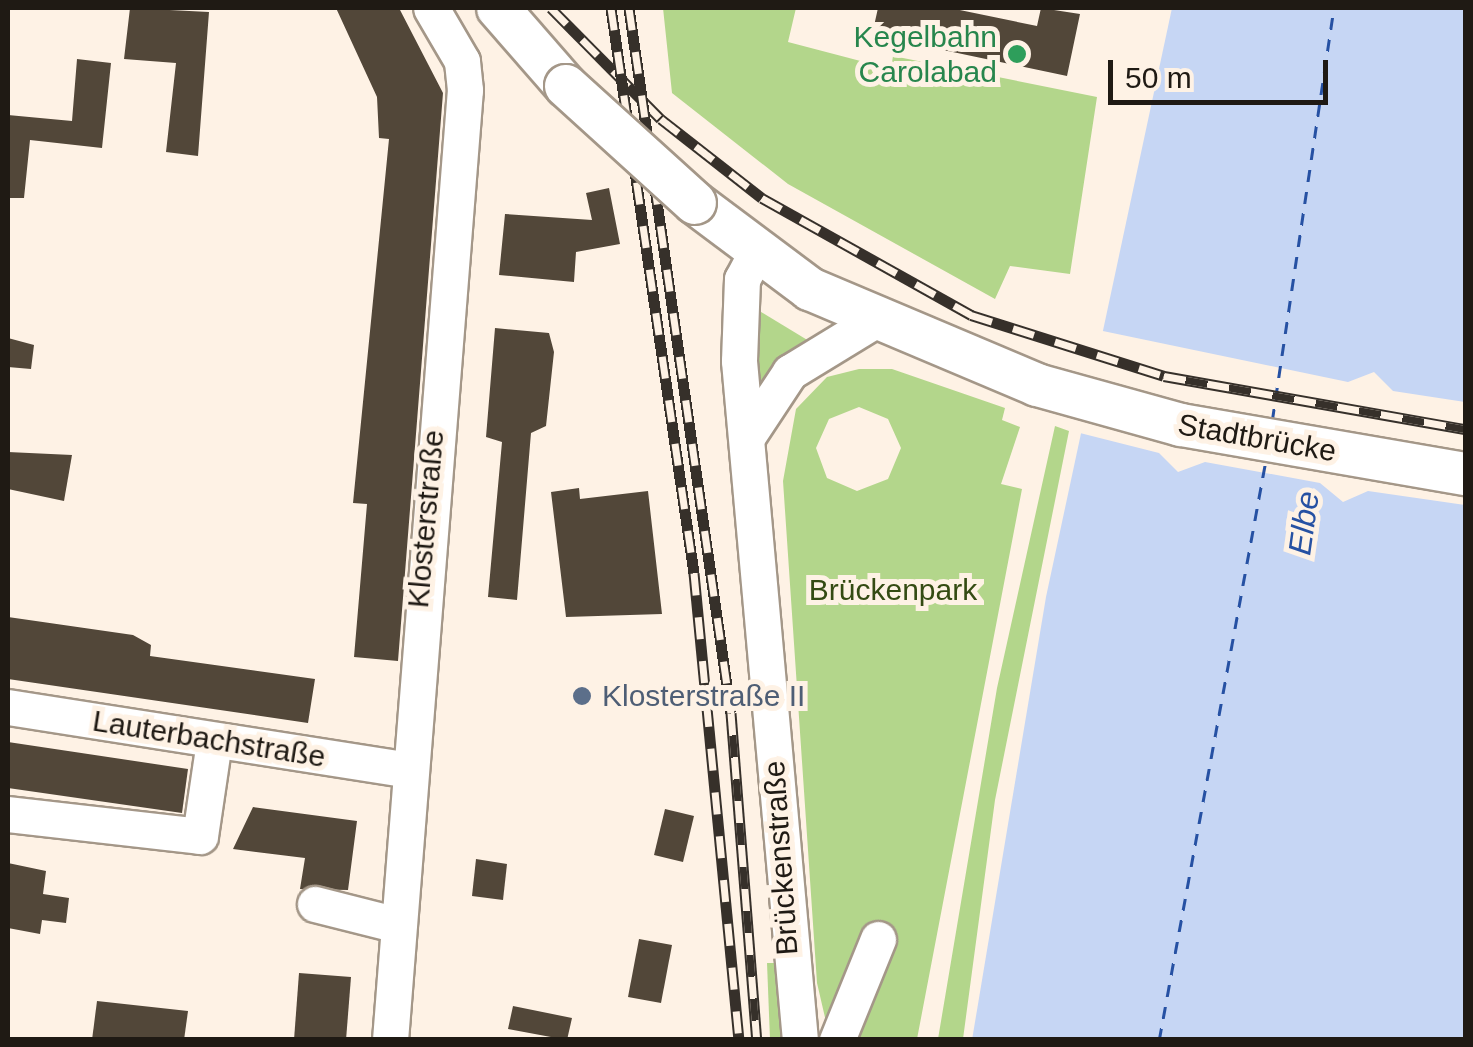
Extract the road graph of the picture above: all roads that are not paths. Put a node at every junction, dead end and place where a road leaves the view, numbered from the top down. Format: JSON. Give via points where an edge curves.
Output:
{"nodes":[{"id":1,"x":431,"y":8,"type":"edge"},
{"id":2,"x":498,"y":8,"type":"edge"},
{"id":3,"x":756,"y":253,"type":"junction"},
{"id":4,"x":872,"y":322,"type":"junction"},
{"id":5,"x":747,"y":437,"type":"junction"},
{"id":6,"x":1466,"y":474,"type":"edge"},
{"id":7,"x":8,"y":707,"type":"edge"},
{"id":8,"x":214,"y":741,"type":"junction"},
{"id":9,"x":410,"y":770,"type":"junction"},
{"id":10,"x":8,"y":814,"type":"edge"},
{"id":11,"x":315,"y":904,"type":"dead end"},
{"id":12,"x":398,"y":924,"type":"junction"},
{"id":13,"x":878,"y":939,"type":"dead end"},
{"id":14,"x":390,"y":1040,"type":"edge"},
{"id":15,"x":800,"y":1040,"type":"edge"},
{"id":16,"x":837,"y":1040,"type":"edge"}],
"edges":[{"from":1,"to":9,"type":"street","name":"Klosterstraße","via":[[462,61],[465,90]]},
{"from":2,"to":3,"type":"main road","name":"Stadtbrücke","bridge":true,"via":[[566,86]]},
{"from":3,"to":4,"type":"main road","name":"Stadtbrücke"},
{"from":3,"to":5,"type":"street","name":"Brückenstraße","via":[[738,311]]},
{"from":4,"to":5,"type":"street","via":[[790,372]]},
{"from":4,"to":6,"type":"main road","name":"Stadtbrücke","via":[[1052,390],[1198,429]]},
{"from":5,"to":15,"type":"street","name":"Brückenstraße"},
{"from":7,"to":8,"type":"street","name":"Lauterbachstraße"},
{"from":8,"to":9,"type":"street","name":"Lauterbachstraße"},
{"from":8,"to":10,"type":"street","via":[[200,836]]},
{"from":9,"to":12,"type":"street","name":"Klosterstraße"},
{"from":11,"to":12,"type":"street"},
{"from":12,"to":14,"type":"street","name":"Klosterstraße"},
{"from":13,"to":16,"type":"street"}]}
